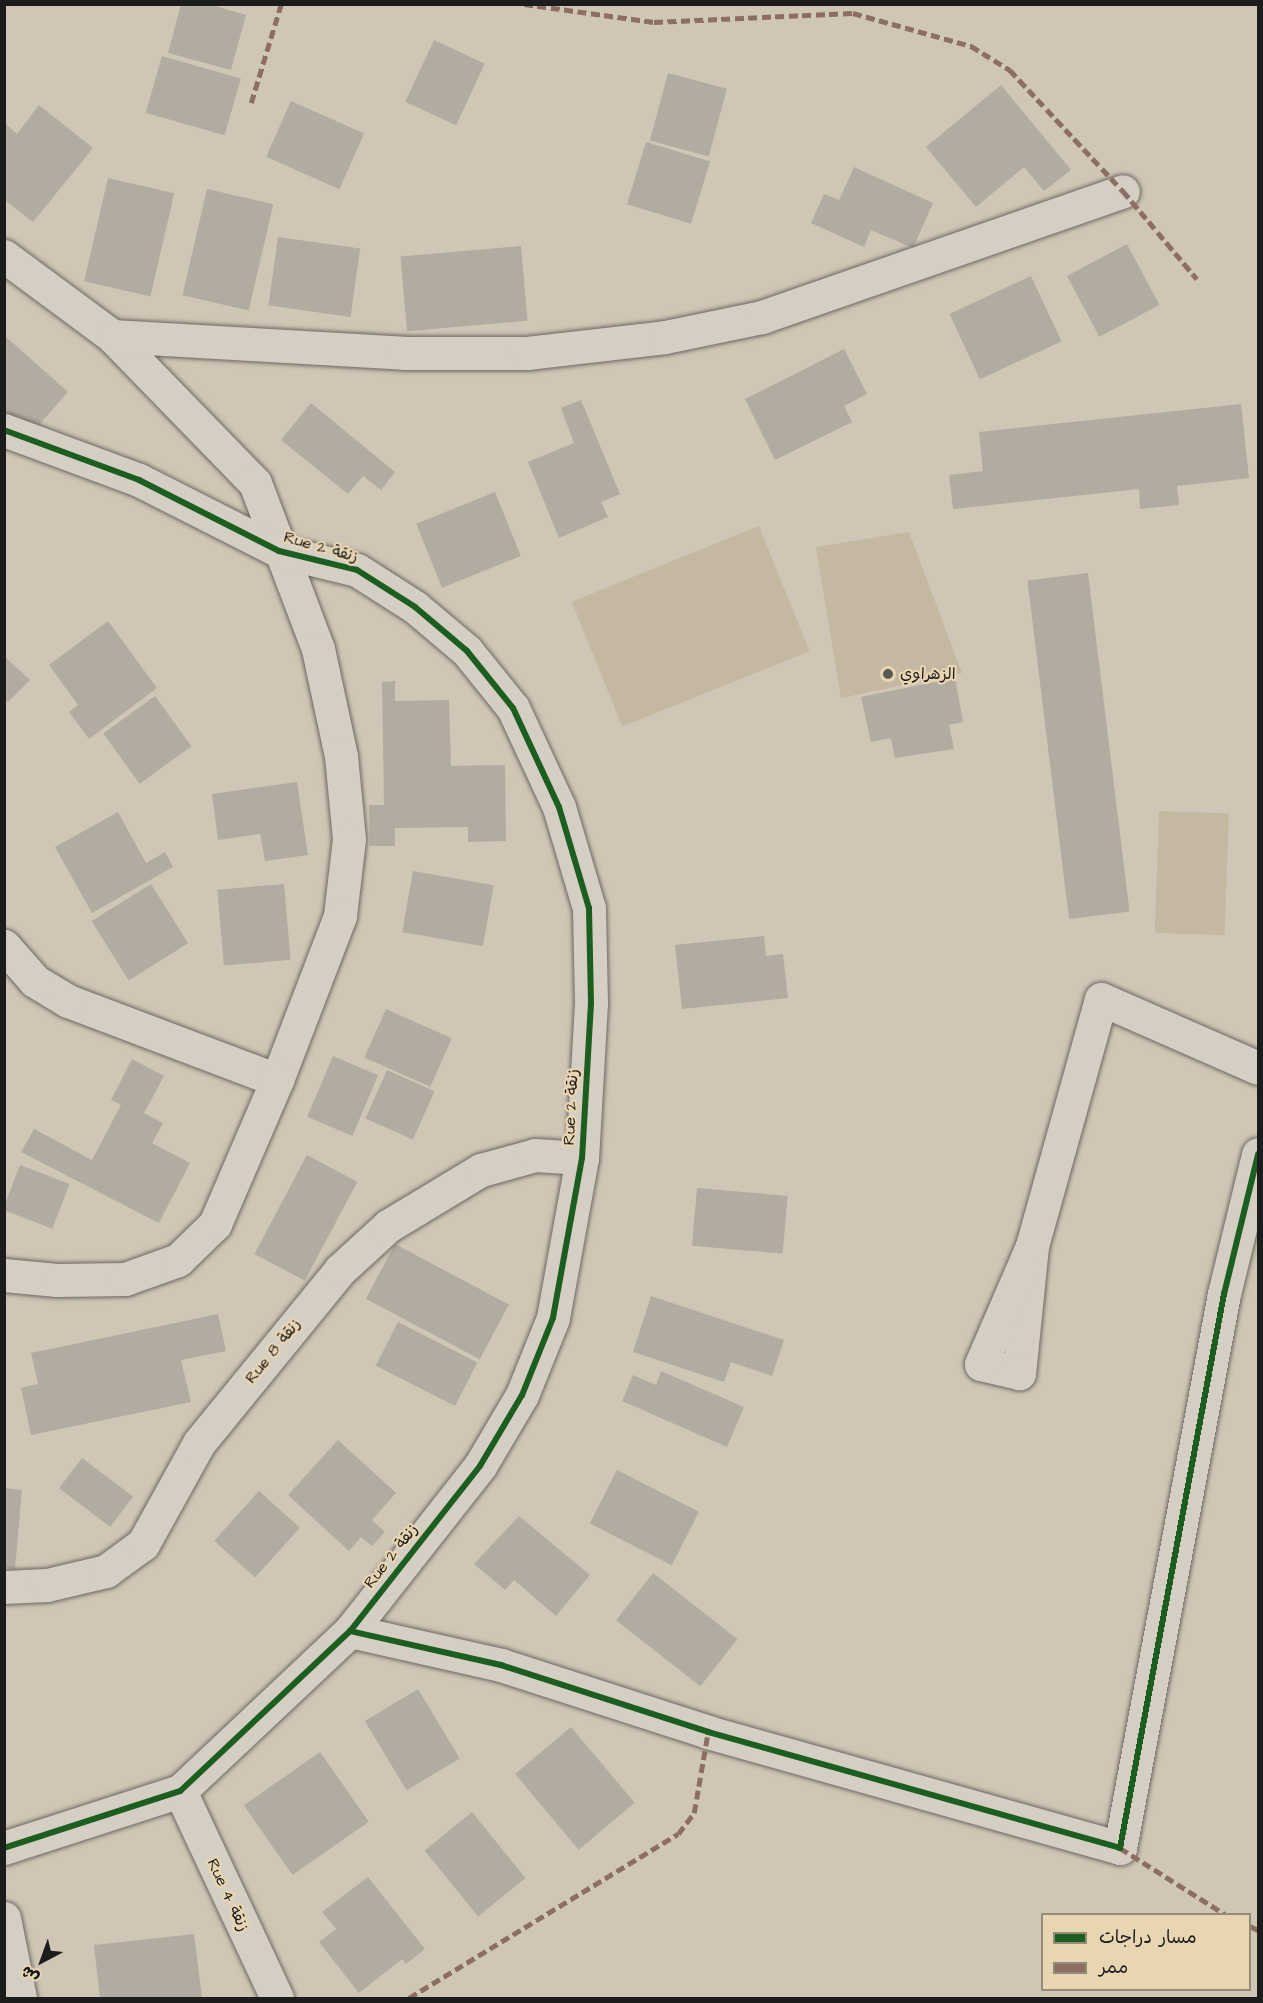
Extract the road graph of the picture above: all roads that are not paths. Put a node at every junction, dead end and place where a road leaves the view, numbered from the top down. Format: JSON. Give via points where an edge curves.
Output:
{"nodes":[{"id":1,"x":1123,"y":191,"type":"dead end"},
{"id":2,"x":4,"y":256,"type":"edge"},
{"id":3,"x":112,"y":336,"type":"junction"},
{"id":4,"x":4,"y":430,"type":"edge"},
{"id":5,"x":279,"y":551,"type":"junction"},
{"id":6,"x":4,"y":946,"type":"edge"},
{"id":7,"x":1258,"y":1068,"type":"edge"},
{"id":8,"x":277,"y":1080,"type":"junction"},
{"id":9,"x":1258,"y":1154,"type":"edge"},
{"id":10,"x":582,"y":1158,"type":"junction"},
{"id":11,"x":1032,"y":1246,"type":"dead end"},
{"id":12,"x":4,"y":1275,"type":"edge"},
{"id":13,"x":4,"y":1587,"type":"edge"},
{"id":14,"x":350,"y":1630,"type":"junction"},
{"id":15,"x":180,"y":1791,"type":"junction"},
{"id":16,"x":4,"y":1848,"type":"edge"},
{"id":17,"x":4,"y":1918,"type":"edge"},
{"id":18,"x":20,"y":1998,"type":"edge"},
{"id":19,"x":277,"y":1998,"type":"edge"}],
"edges":[{"from":1,"to":3,"type":"street","via":[[762,317],[664,337],[527,353],[404,353]]},
{"from":2,"to":3,"type":"street"},
{"from":3,"to":5,"type":"street","via":[[255,483]]},
{"from":4,"to":5,"type":"street","name":"Rue 2 زنقة","via":[[139,480]]},
{"from":5,"to":8,"type":"street","via":[[318,649],[341,756],[349,839],[340,916]]},
{"from":5,"to":10,"type":"street","name":"Rue 2 زنقة","via":[[357,570],[415,607],[467,651],[513,708],[559,807],[589,908],[591,1003]]},
{"from":6,"to":8,"type":"street","via":[[35,981],[68,1001]]},
{"from":7,"to":11,"type":"street","via":[[1101,999]]},
{"from":8,"to":12,"type":"street","via":[[215,1224],[178,1260],[124,1279]]},
{"from":9,"to":14,"type":"street","via":[[1224,1294],[1120,1848],[708,1732],[501,1665]]},
{"from":10,"to":13,"type":"street","name":"Rue 8 زنقة","via":[[535,1155],[481,1170],[388,1226],[340,1270],[200,1443],[143,1544],[106,1571],[47,1585]]},
{"from":10,"to":14,"type":"street","name":"Rue 2 زنقة","via":[[553,1318],[522,1395],[480,1466]]},
{"from":14,"to":15,"type":"street","name":"Rue 2 زنقة"},
{"from":15,"to":16,"type":"street","name":"Rue 2 زنقة"},
{"from":15,"to":19,"type":"street","name":"Rue 4 زنقة"},
{"from":17,"to":18,"type":"street"}]}
